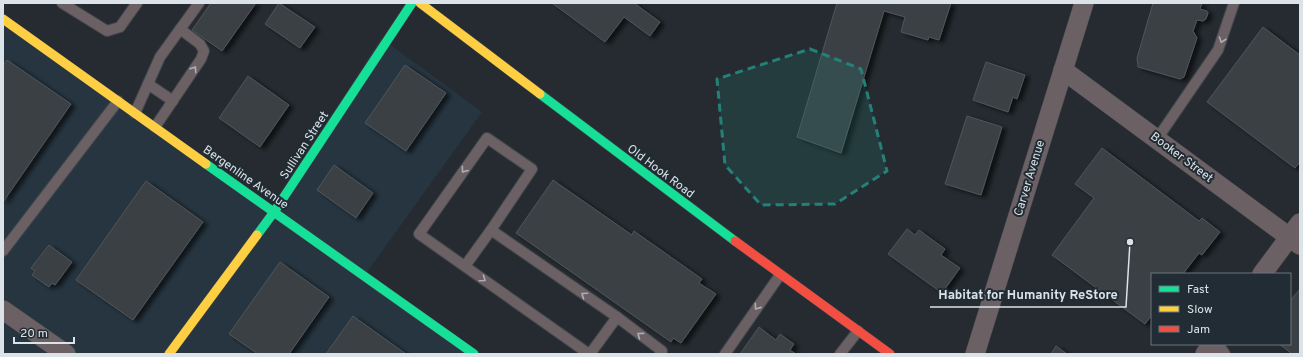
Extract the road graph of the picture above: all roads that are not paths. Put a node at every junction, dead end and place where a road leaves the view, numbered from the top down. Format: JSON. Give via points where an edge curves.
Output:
{"nodes":[{"id":1,"x":62,"y":3,"type":"edge"},
{"id":2,"x":137,"y":3,"type":"edge"},
{"id":3,"x":199,"y":3,"type":"edge"},
{"id":4,"x":412,"y":3,"type":"edge"},
{"id":5,"x":420,"y":3,"type":"edge"},
{"id":6,"x":1084,"y":3,"type":"edge"},
{"id":7,"x":1234,"y":3,"type":"edge"},
{"id":8,"x":3,"y":19,"type":"edge"},
{"id":9,"x":180,"y":29,"type":"junction"},
{"id":10,"x":1063,"y":70,"type":"junction"},
{"id":11,"x":148,"y":84,"type":"junction"},
{"id":12,"x":118,"y":101,"type":"junction"},
{"id":13,"x":173,"y":102,"type":"junction"},
{"id":14,"x":135,"y":113,"type":"junction"},
{"id":15,"x":155,"y":127,"type":"junction"},
{"id":16,"x":1157,"y":139,"type":"junction"},
{"id":17,"x":274,"y":212,"type":"junction"},
{"id":18,"x":491,"y":230,"type":"junction"},
{"id":19,"x":1296,"y":235,"type":"edge"},
{"id":20,"x":3,"y":251,"type":"edge"},
{"id":21,"x":465,"y":266,"type":"junction"},
{"id":22,"x":1263,"y":273,"type":"edge"},
{"id":23,"x":780,"y":275,"type":"junction"},
{"id":24,"x":3,"y":310,"type":"edge"},
{"id":25,"x":617,"y":317,"type":"junction"},
{"id":26,"x":858,"y":331,"type":"junction"},
{"id":27,"x":1211,"y":345,"type":"edge"},
{"id":28,"x":1219,"y":345,"type":"edge"},
{"id":29,"x":66,"y":354,"type":"edge"},
{"id":30,"x":169,"y":354,"type":"edge"},
{"id":31,"x":474,"y":354,"type":"edge"},
{"id":32,"x":590,"y":354,"type":"edge"},
{"id":33,"x":660,"y":354,"type":"edge"},
{"id":34,"x":724,"y":354,"type":"edge"},
{"id":35,"x":840,"y":354,"type":"edge"},
{"id":36,"x":890,"y":354,"type":"edge"},
{"id":37,"x":975,"y":354,"type":"edge"},
{"id":38,"x":1205,"y":354,"type":"edge"},
{"id":39,"x":1225,"y":354,"type":"edge"}],
"edges":[{"from":1,"to":2,"type":"lane","via":[[107,31],[120,27]]},
{"from":3,"to":9,"type":"lane"},
{"from":4,"to":17,"type":"street","name":"Sullivan Street"},
{"from":5,"to":23,"type":"street","name":"Old Hook Road"},
{"from":6,"to":10,"type":"street","name":"Carver Avenue"},
{"from":7,"to":16,"type":"lane","one_way":true,"via":[[1218,50]]},
{"from":8,"to":12,"type":"street","name":"Bergenline Avenue"},
{"from":9,"to":11,"type":"lane","via":[[160,57]]},
{"from":13,"to":9,"type":"lane","one_way":true,"via":[[204,51],[200,44]]},
{"from":10,"to":16,"type":"street","name":"Booker Street"},
{"from":10,"to":37,"type":"street","name":"Carver Avenue"},
{"from":11,"to":13,"type":"lane"},
{"from":11,"to":14,"type":"lane"},
{"from":12,"to":14,"type":"street","name":"Bergenline Avenue"},
{"from":12,"to":20,"type":"lane"},
{"from":13,"to":15,"type":"lane"},
{"from":14,"to":15,"type":"street","name":"Bergenline Avenue"},
{"from":15,"to":17,"type":"street","name":"Bergenline Avenue"},
{"from":16,"to":19,"type":"street","name":"Booker Street"},
{"from":17,"to":30,"type":"street","name":"Sullivan Street"},
{"from":17,"to":31,"type":"street","name":"Bergenline Avenue"},
{"from":18,"to":21,"type":"lane"},
{"from":18,"to":21,"type":"lane","one_way":true,"via":[[532,169],[487,138],[418,234]]},
{"from":25,"to":18,"type":"lane","one_way":true},
{"from":19,"to":22,"type":"street"},
{"from":21,"to":32,"type":"lane","one_way":true},
{"from":23,"to":26,"type":"street","name":"Old Hook Road"},
{"from":23,"to":34,"type":"lane","one_way":true},
{"from":24,"to":29,"type":"street"},
{"from":25,"to":32,"type":"lane"},
{"from":33,"to":25,"type":"lane","one_way":true,"via":[[662,351]]},
{"from":26,"to":35,"type":"lane"},
{"from":26,"to":36,"type":"street","name":"Old Hook Road"},
{"from":27,"to":38,"type":"street"},
{"from":28,"to":39,"type":"lane"}]}
